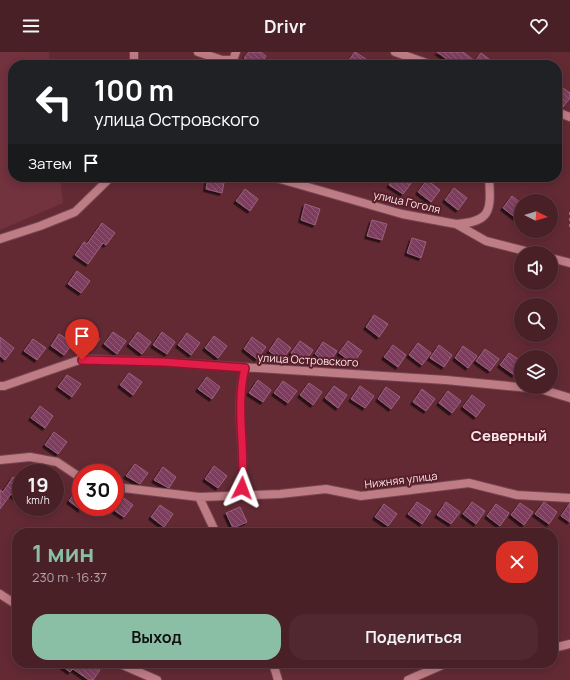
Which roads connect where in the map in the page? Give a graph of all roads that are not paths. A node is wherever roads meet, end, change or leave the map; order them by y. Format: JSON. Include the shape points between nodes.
{"nodes":[{"id":1,"x":198,"y":52,"type":"edge"},
{"id":2,"x":395,"y":52,"type":"edge"},
{"id":3,"x":235,"y":59,"type":"edge"},
{"id":4,"x":418,"y":60,"type":"edge"},
{"id":5,"x":106,"y":182,"type":"edge"},
{"id":6,"x":290,"y":182,"type":"edge"},
{"id":7,"x":490,"y":182,"type":"edge"},
{"id":8,"x":456,"y":224,"type":"junction"},
{"id":9,"x":0,"y":239,"type":"edge"},
{"id":10,"x":514,"y":248,"type":"edge"},
{"id":11,"x":558,"y":260,"type":"edge"},
{"id":12,"x":570,"y":263,"type":"edge"},
{"id":13,"x":245,"y":368,"type":"junction"},
{"id":14,"x":0,"y":386,"type":"edge"},
{"id":15,"x":570,"y":398,"type":"edge"},
{"id":16,"x":0,"y":460,"type":"edge"},
{"id":17,"x":72,"y":472,"type":"edge"},
{"id":18,"x":124,"y":488,"type":"edge"},
{"id":19,"x":233,"y":496,"type":"junction"},
{"id":20,"x":199,"y":497,"type":"junction"},
{"id":21,"x":570,"y":498,"type":"edge"},
{"id":22,"x":214,"y":528,"type":"edge"},
{"id":23,"x":0,"y":594,"type":"edge"},
{"id":24,"x":12,"y":602,"type":"edge"},
{"id":25,"x":570,"y":644,"type":"edge"},
{"id":26,"x":558,"y":647,"type":"edge"},
{"id":27,"x":129,"y":668,"type":"edge"},
{"id":28,"x":274,"y":668,"type":"edge"},
{"id":29,"x":436,"y":668,"type":"edge"},
{"id":30,"x":157,"y":680,"type":"edge"},
{"id":31,"x":278,"y":680,"type":"edge"},
{"id":32,"x":408,"y":680,"type":"edge"}],
"edges":[{"from":1,"to":3,"type":"street","via":[[222,60]]},
{"from":2,"to":4,"type":"street"},
{"from":5,"to":9,"type":"street","via":[[75,212]]},
{"from":6,"to":8,"type":"street","name":"улица Гоголя","via":[[402,214]]},
{"from":7,"to":8,"type":"street","via":[[488,209],[483,219],[474,223]]},
{"from":8,"to":10,"type":"street","name":"улица Гоголя","via":[[486,241]]},
{"from":11,"to":12,"type":"street"},
{"from":13,"to":14,"type":"street","name":"улица Островского","via":[[82,360]]},
{"from":13,"to":15,"type":"street","name":"улица Островского","via":[[454,381],[540,389]]},
{"from":13,"to":19,"type":"street","via":[[242,377],[241,418],[244,471],[242,488]]},
{"from":16,"to":17,"type":"street","via":[[30,457],[57,462]]},
{"from":18,"to":20,"type":"street","name":"Нижняя улица"},
{"from":19,"to":20,"type":"street","name":"Нижняя улица"},
{"from":19,"to":21,"type":"street","name":"Нижняя улица","via":[[326,489],[361,496],[469,484],[517,496]]},
{"from":20,"to":22,"type":"street"},
{"from":23,"to":24,"type":"street"},
{"from":25,"to":26,"type":"street"},
{"from":27,"to":30,"type":"street"},
{"from":28,"to":31,"type":"street"},
{"from":29,"to":32,"type":"street"}]}
